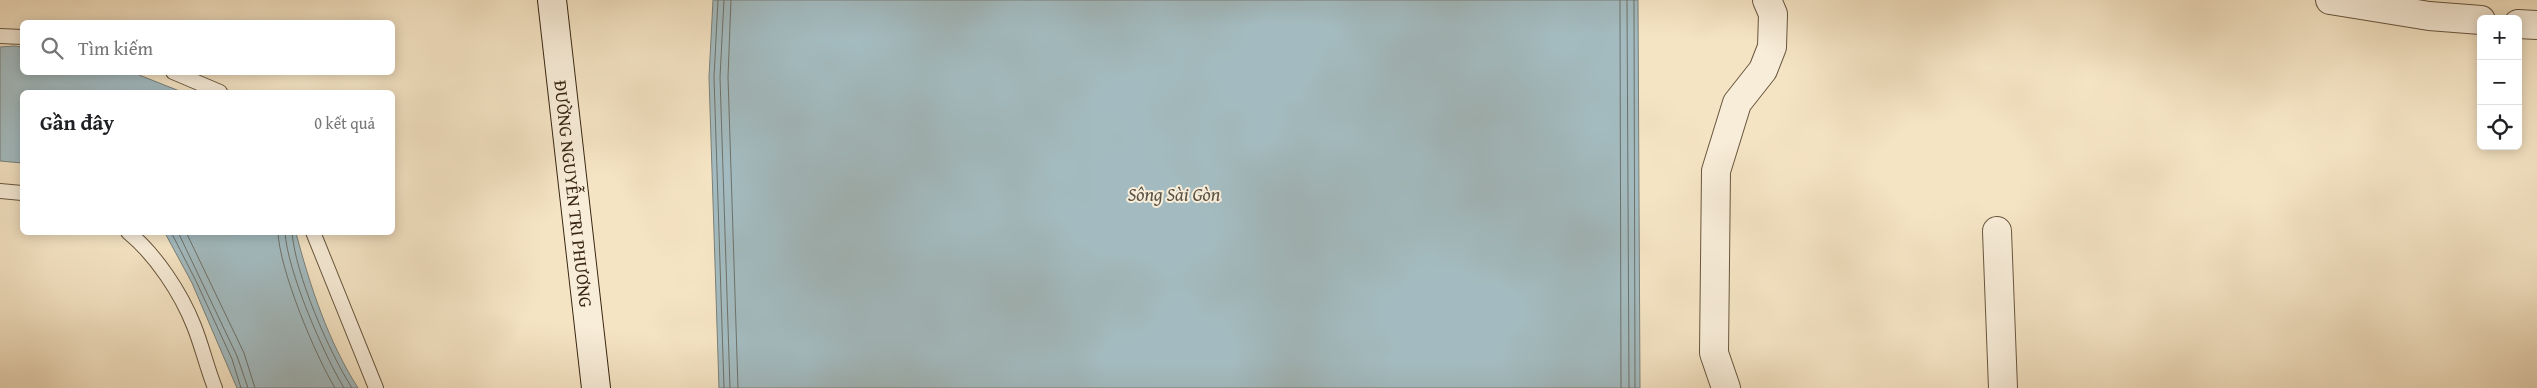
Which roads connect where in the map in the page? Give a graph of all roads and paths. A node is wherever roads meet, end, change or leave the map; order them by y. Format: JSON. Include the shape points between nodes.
{"nodes":[{"id":1,"x":552,"y":0,"type":"edge"},
{"id":2,"x":1767,"y":0,"type":"edge"},
{"id":3,"x":2330,"y":0,"type":"edge"},
{"id":4,"x":2477,"y":20,"type":"edge"},
{"id":5,"x":2522,"y":24,"type":"edge"},
{"id":6,"x":2537,"y":25,"type":"edge"},
{"id":7,"x":0,"y":36,"type":"edge"},
{"id":8,"x":20,"y":37,"type":"edge"},
{"id":9,"x":180,"y":75,"type":"edge"},
{"id":10,"x":215,"y":90,"type":"edge"},
{"id":11,"x":0,"y":191,"type":"edge"},
{"id":12,"x":20,"y":193,"type":"edge"},
{"id":13,"x":1997,"y":230,"type":"dead end"},
{"id":14,"x":132,"y":235,"type":"edge"},
{"id":15,"x":314,"y":235,"type":"edge"},
{"id":16,"x":215,"y":388,"type":"edge"},
{"id":17,"x":376,"y":388,"type":"edge"},
{"id":18,"x":596,"y":388,"type":"edge"},
{"id":19,"x":1726,"y":388,"type":"edge"},
{"id":20,"x":2003,"y":388,"type":"edge"}],
"edges":[{"from":1,"to":18,"type":"street","name":"ĐƯỜNG NGUYỄN TRI PHƯƠNG"},
{"from":2,"to":19,"type":"street","via":[[1773,14],[1772,47],[1763,70],[1738,103],[1716,171],[1714,353]]},
{"from":3,"to":4,"type":"street","via":[[2429,16]]},
{"from":5,"to":6,"type":"street"},
{"from":7,"to":8,"type":"lane"},
{"from":9,"to":10,"type":"lane"},
{"from":11,"to":12,"type":"lane"},
{"from":13,"to":20,"type":"street"},
{"from":14,"to":16,"type":"lane","via":[[142,244],[173,287],[194,325]]},
{"from":15,"to":17,"type":"lane"}]}
